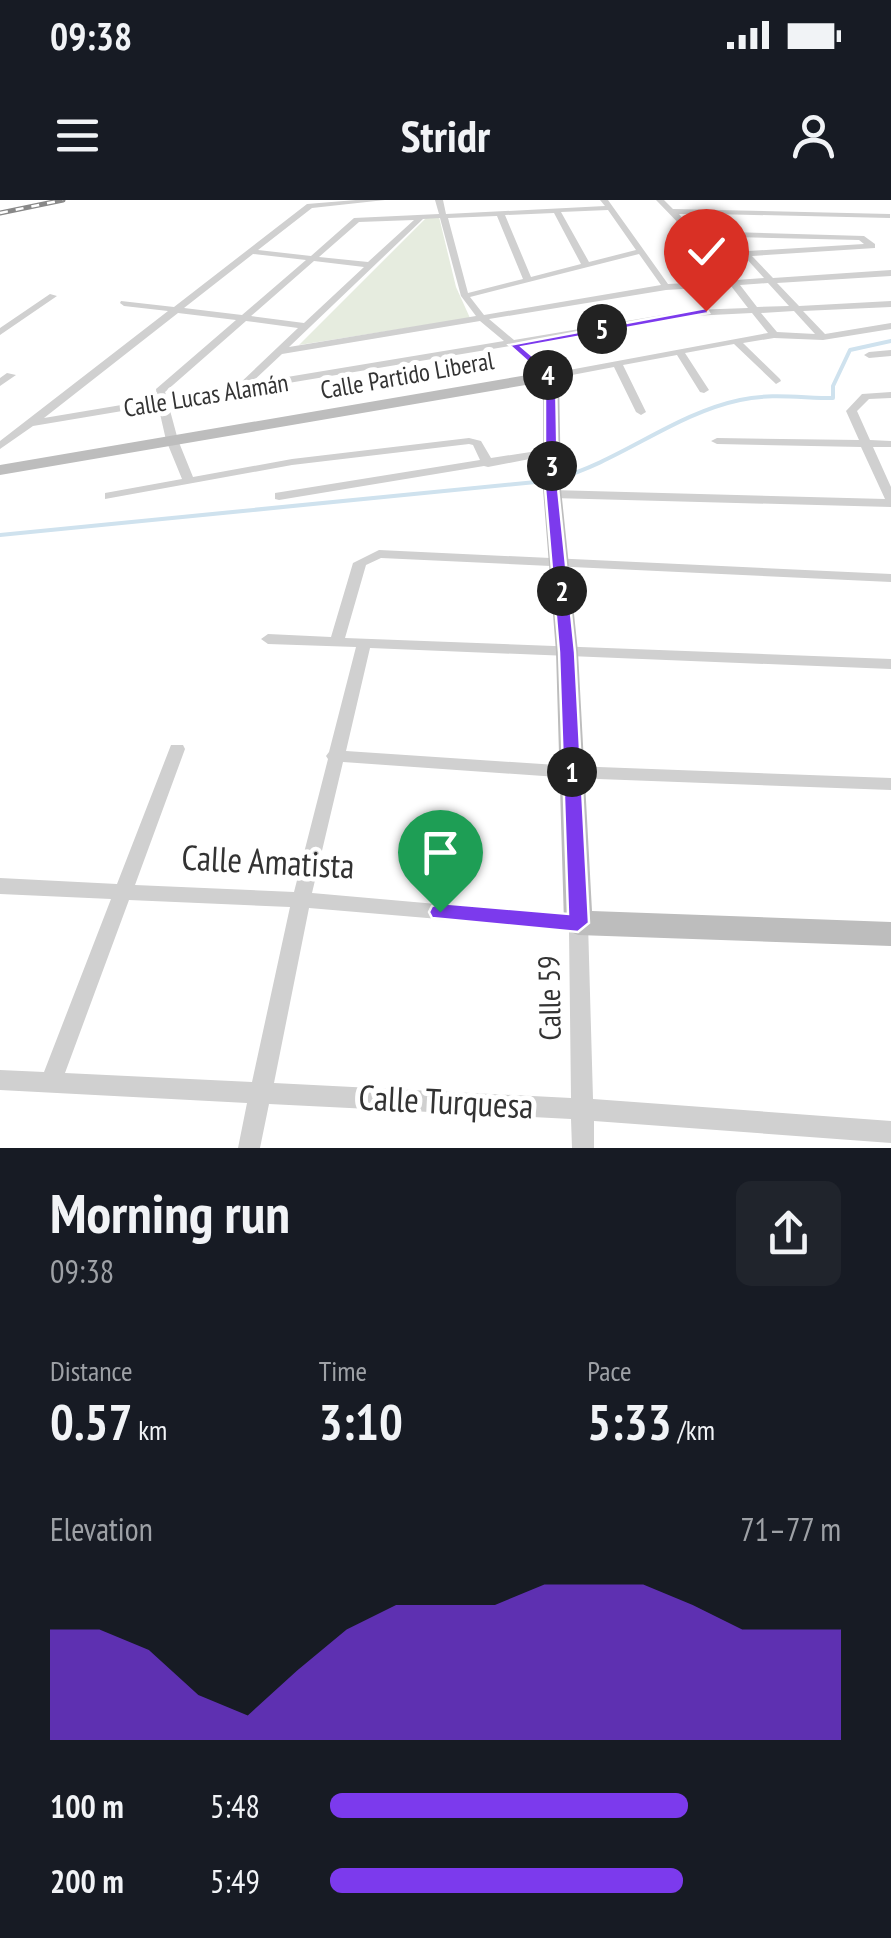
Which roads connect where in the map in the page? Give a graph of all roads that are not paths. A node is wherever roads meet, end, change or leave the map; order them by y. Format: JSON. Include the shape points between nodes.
{"nodes":[{"id":1,"x":382,"y":200,"type":"edge"},
{"id":2,"x":439,"y":200,"type":"edge"},
{"id":3,"x":660,"y":200,"type":"edge"},
{"id":4,"x":878,"y":200,"type":"edge"},
{"id":5,"x":606,"y":204,"type":"edge"},
{"id":6,"x":556,"y":210,"type":"junction"},
{"id":7,"x":672,"y":211,"type":"junction"},
{"id":8,"x":706,"y":211,"type":"junction"},
{"id":9,"x":500,"y":213,"type":"junction"},
{"id":10,"x":444,"y":215,"type":"junction"},
{"id":11,"x":422,"y":216,"type":"junction"},
{"id":12,"x":891,"y":216,"type":"edge"},
{"id":13,"x":724,"y":234,"type":"junction"},
{"id":14,"x":253,"y":252,"type":"junction"},
{"id":15,"x":639,"y":252,"type":"junction"},
{"id":16,"x":742,"y":254,"type":"junction"},
{"id":17,"x":311,"y":258,"type":"junction"},
{"id":18,"x":370,"y":265,"type":"junction"},
{"id":19,"x":586,"y":265,"type":"junction"},
{"id":20,"x":891,"y":273,"type":"edge"},
{"id":21,"x":767,"y":279,"type":"junction"},
{"id":22,"x":728,"y":281,"type":"junction"},
{"id":23,"x":528,"y":282,"type":"junction"},
{"id":24,"x":666,"y":287,"type":"junction"},
{"id":25,"x":53,"y":296,"type":"dead end"},
{"id":26,"x":464,"y":296,"type":"junction"},
{"id":27,"x":124,"y":303,"type":"dead end"},
{"id":28,"x":891,"y":304,"type":"edge"},
{"id":29,"x":753,"y":309,"type":"junction"},
{"id":30,"x":797,"y":309,"type":"junction"},
{"id":31,"x":178,"y":310,"type":"junction"},
{"id":32,"x":241,"y":318,"type":"junction"},
{"id":33,"x":482,"y":318,"type":"junction"},
{"id":34,"x":306,"y":326,"type":"junction"},
{"id":35,"x":891,"y":326,"type":"edge"},
{"id":36,"x":0,"y":332,"type":"edge"},
{"id":37,"x":774,"y":335,"type":"junction"},
{"id":38,"x":823,"y":337,"type":"junction"},
{"id":39,"x":736,"y":340,"type":"junction"},
{"id":40,"x":514,"y":345,"type":"junction"},
{"id":41,"x":282,"y":351,"type":"junction"},
{"id":42,"x":679,"y":351,"type":"junction"},
{"id":43,"x":891,"y":353,"type":"edge"},
{"id":44,"x":869,"y":355,"type":"dead end"},
{"id":45,"x":617,"y":363,"type":"junction"},
{"id":46,"x":11,"y":375,"type":"dead end"},
{"id":47,"x":551,"y":376,"type":"junction"},
{"id":48,"x":776,"y":381,"type":"dead end"},
{"id":49,"x":0,"y":383,"type":"edge"},
{"id":50,"x":238,"y":390,"type":"junction"},
{"id":51,"x":704,"y":390,"type":"dead end"},
{"id":52,"x":891,"y":395,"type":"edge"},
{"id":53,"x":160,"y":403,"type":"junction"},
{"id":54,"x":641,"y":412,"type":"dead end"},
{"id":55,"x":30,"y":423,"type":"junction"},
{"id":56,"x":172,"y":440,"type":"junction"},
{"id":57,"x":717,"y":441,"type":"dead end"},
{"id":58,"x":865,"y":443,"type":"junction"},
{"id":59,"x":891,"y":444,"type":"edge"},
{"id":60,"x":0,"y":446,"type":"edge"},
{"id":61,"x":488,"y":464,"type":"junction"},
{"id":62,"x":0,"y":470,"type":"edge"},
{"id":63,"x":552,"y":476,"type":"junction"},
{"id":64,"x":189,"y":481,"type":"junction"},
{"id":65,"x":109,"y":496,"type":"dead end"},
{"id":66,"x":279,"y":496,"type":"dead end"},
{"id":67,"x":891,"y":501,"type":"edge"},
{"id":68,"x":559,"y":562,"type":"junction"},
{"id":69,"x":891,"y":578,"type":"edge"},
{"id":70,"x":268,"y":639,"type":"dead end"},
{"id":71,"x":337,"y":642,"type":"junction"},
{"id":72,"x":364,"y":644,"type":"junction"},
{"id":73,"x":567,"y":652,"type":"junction"},
{"id":74,"x":891,"y":664,"type":"edge"},
{"id":75,"x":177,"y":749,"type":"dead end"},
{"id":76,"x":334,"y":756,"type":"junction"},
{"id":77,"x":572,"y":772,"type":"junction"},
{"id":78,"x":891,"y":784,"type":"edge"},
{"id":79,"x":0,"y":886,"type":"edge"},
{"id":80,"x":123,"y":892,"type":"junction"},
{"id":81,"x":300,"y":900,"type":"junction"},
{"id":82,"x":578,"y":923,"type":"junction"},
{"id":83,"x":891,"y":934,"type":"edge"},
{"id":84,"x":0,"y":1080,"type":"edge"},
{"id":85,"x":51,"y":1082,"type":"junction"},
{"id":86,"x":261,"y":1093,"type":"junction"},
{"id":87,"x":581,"y":1108,"type":"junction"},
{"id":88,"x":891,"y":1132,"type":"edge"},
{"id":89,"x":249,"y":1148,"type":"edge"},
{"id":90,"x":583,"y":1148,"type":"edge"}],
"edges":[{"from":1,"to":14,"type":"street","via":[[310,206]]},
{"from":2,"to":10,"type":"street"},
{"from":3,"to":7,"type":"street"},
{"from":4,"to":12,"type":"street"},
{"from":5,"to":6,"type":"street"},
{"from":5,"to":15,"type":"street"},
{"from":6,"to":9,"type":"street"},
{"from":6,"to":19,"type":"street"},
{"from":7,"to":8,"type":"street"},
{"from":7,"to":22,"type":"street"},
{"from":8,"to":12,"type":"street"},
{"from":8,"to":13,"type":"street"},
{"from":9,"to":10,"type":"street"},
{"from":9,"to":23,"type":"street"},
{"from":10,"to":11,"type":"street"},
{"from":10,"to":26,"type":"street"},
{"from":11,"to":17,"type":"street","via":[[354,222]]},
{"from":11,"to":18,"type":"street"},
{"from":13,"to":16,"type":"street"},
{"from":13,"to":16,"type":"street","via":[[862,238],[872,246]]},
{"from":14,"to":17,"type":"street"},
{"from":14,"to":31,"type":"street"},
{"from":15,"to":19,"type":"street"},
{"from":15,"to":24,"type":"street"},
{"from":16,"to":21,"type":"street"},
{"from":17,"to":18,"type":"street"},
{"from":17,"to":32,"type":"street"},
{"from":18,"to":34,"type":"street"},
{"from":19,"to":23,"type":"street"},
{"from":20,"to":21,"type":"street"},
{"from":21,"to":22,"type":"street"},
{"from":21,"to":30,"type":"street"},
{"from":22,"to":24,"type":"street"},
{"from":22,"to":29,"type":"street"},
{"from":23,"to":26,"type":"street"},
{"from":24,"to":33,"type":"street"},
{"from":25,"to":36,"type":"street"},
{"from":26,"to":33,"type":"street"},
{"from":27,"to":31,"type":"street"},
{"from":28,"to":30,"type":"street","name":"Calle Lucas Alamán"},
{"from":29,"to":30,"type":"street","name":"Calle Lucas Alamán"},
{"from":29,"to":37,"type":"street"},
{"from":29,"to":40,"type":"street","name":"Calle Lucas Alamán","via":[[692,312]]},
{"from":30,"to":38,"type":"street"},
{"from":31,"to":32,"type":"street"},
{"from":31,"to":55,"type":"street"},
{"from":32,"to":34,"type":"street"},
{"from":32,"to":53,"type":"street","via":[[168,382]]},
{"from":33,"to":40,"type":"street"},
{"from":33,"to":41,"type":"street"},
{"from":34,"to":41,"type":"street"},
{"from":35,"to":38,"type":"street","name":"Calle Partido Liberal"},
{"from":37,"to":38,"type":"street","name":"Calle Partido Liberal"},
{"from":37,"to":39,"type":"street","name":"Calle Partido Liberal"},
{"from":39,"to":42,"type":"street","name":"Calle Partido Liberal"},
{"from":39,"to":48,"type":"street"},
{"from":40,"to":47,"type":"street"},
{"from":40,"to":50,"type":"street","name":"Calle Lucas Alamán"},
{"from":41,"to":50,"type":"street"},
{"from":42,"to":45,"type":"street","name":"Calle Partido Liberal"},
{"from":42,"to":51,"type":"street"},
{"from":43,"to":44,"type":"street"},
{"from":45,"to":47,"type":"street","name":"Calle Partido Liberal"},
{"from":45,"to":54,"type":"street"},
{"from":46,"to":49,"type":"street"},
{"from":47,"to":56,"type":"street","name":"Calle Partido Liberal"},
{"from":47,"to":63,"type":"street","name":"Calle 59"},
{"from":50,"to":53,"type":"street","name":"Calle Lucas Alamán"},
{"from":52,"to":58,"type":"street","via":[[861,399],[851,412]]},
{"from":53,"to":55,"type":"street","name":"Calle Lucas Alamán"},
{"from":53,"to":56,"type":"street"},
{"from":55,"to":60,"type":"street"},
{"from":56,"to":62,"type":"street","name":"Calle Partido Liberal"},
{"from":56,"to":64,"type":"street"},
{"from":57,"to":58,"type":"street"},
{"from":58,"to":59,"type":"street"},
{"from":58,"to":67,"type":"street"},
{"from":61,"to":63,"type":"street"},
{"from":61,"to":64,"type":"street","via":[[472,441]]},
{"from":61,"to":66,"type":"street"},
{"from":63,"to":67,"type":"street"},
{"from":63,"to":68,"type":"street","name":"Calle 59"},
{"from":64,"to":65,"type":"street"},
{"from":68,"to":69,"type":"street"},
{"from":68,"to":71,"type":"street","via":[[365,558]]},
{"from":68,"to":73,"type":"street","name":"Calle 59"},
{"from":70,"to":71,"type":"street"},
{"from":71,"to":72,"type":"street"},
{"from":72,"to":73,"type":"street"},
{"from":72,"to":76,"type":"street"},
{"from":73,"to":74,"type":"street"},
{"from":73,"to":77,"type":"street","name":"Calle 59"},
{"from":75,"to":80,"type":"street"},
{"from":76,"to":77,"type":"street"},
{"from":76,"to":81,"type":"street"},
{"from":77,"to":78,"type":"street"},
{"from":77,"to":82,"type":"street","name":"Calle 59"},
{"from":79,"to":80,"type":"street","name":"Calle Amatista"},
{"from":80,"to":81,"type":"street","name":"Calle Amatista"},
{"from":80,"to":85,"type":"street"},
{"from":81,"to":82,"type":"street","name":"Calle Amatista"},
{"from":81,"to":86,"type":"street"},
{"from":82,"to":83,"type":"street","name":"Calle Amatista"},
{"from":82,"to":87,"type":"street","name":"Calle 59"},
{"from":84,"to":85,"type":"street","name":"Calle Turquesa"},
{"from":85,"to":86,"type":"street","name":"Calle Turquesa"},
{"from":86,"to":87,"type":"street","name":"Calle Turquesa"},
{"from":86,"to":89,"type":"street"},
{"from":87,"to":88,"type":"street","name":"Calle Turquesa"},
{"from":87,"to":90,"type":"street","name":"Calle 59"}]}
